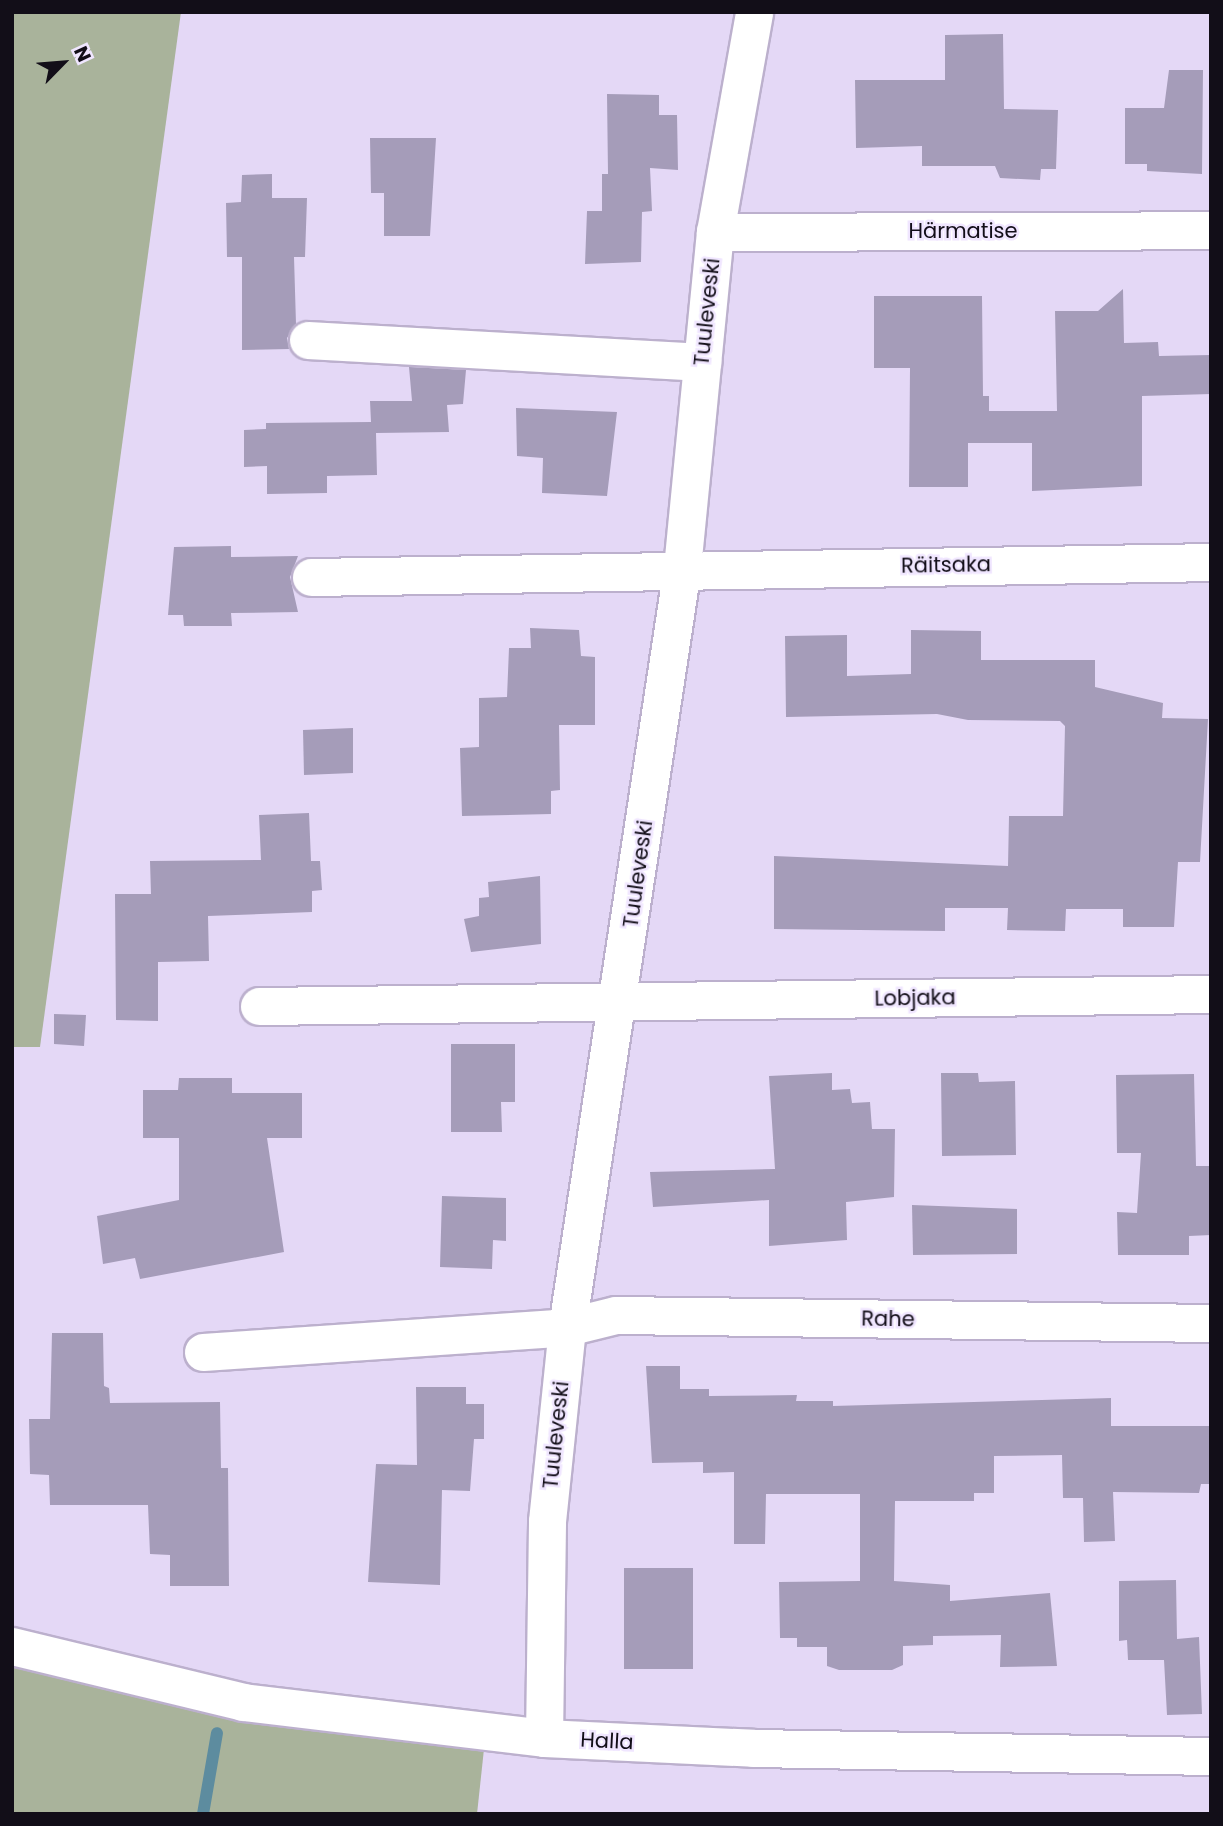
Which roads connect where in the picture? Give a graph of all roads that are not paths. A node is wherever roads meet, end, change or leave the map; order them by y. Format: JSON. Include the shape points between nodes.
{"nodes":[{"id":1,"x":754,"y":12,"type":"edge"},
{"id":2,"x":1211,"y":230,"type":"edge"},
{"id":3,"x":715,"y":232,"type":"junction"},
{"id":4,"x":308,"y":340,"type":"dead end"},
{"id":5,"x":702,"y":362,"type":"junction"},
{"id":6,"x":1211,"y":562,"type":"edge"},
{"id":7,"x":682,"y":568,"type":"junction"},
{"id":8,"x":311,"y":577,"type":"dead end"},
{"id":9,"x":1211,"y":994,"type":"edge"},
{"id":10,"x":620,"y":1002,"type":"junction"},
{"id":11,"x":259,"y":1006,"type":"dead end"},
{"id":12,"x":1211,"y":1323,"type":"edge"},
{"id":13,"x":567,"y":1327,"type":"junction"},
{"id":14,"x":203,"y":1352,"type":"dead end"},
{"id":15,"x":12,"y":1646,"type":"edge"},
{"id":16,"x":544,"y":1738,"type":"junction"},
{"id":17,"x":1211,"y":1756,"type":"edge"}],
"edges":[{"from":1,"to":3,"type":"street","name":"Tuuleveski"},
{"from":2,"to":3,"type":"street","name":"Härmatise"},
{"from":3,"to":5,"type":"street","name":"Tuuleveski"},
{"from":4,"to":5,"type":"street"},
{"from":5,"to":7,"type":"street","name":"Tuuleveski"},
{"from":6,"to":7,"type":"street","name":"Räitsaka"},
{"from":7,"to":8,"type":"street","name":"Räitsaka"},
{"from":7,"to":10,"type":"street","name":"Tuuleveski"},
{"from":9,"to":10,"type":"street","name":"Lobjaka"},
{"from":10,"to":11,"type":"street","name":"Lobjaka"},
{"from":10,"to":13,"type":"street","name":"Tuuleveski"},
{"from":12,"to":13,"type":"street","name":"Rahe","via":[[616,1315]]},
{"from":13,"to":14,"type":"street","name":"Rahe"},
{"from":13,"to":16,"type":"street","name":"Tuuleveski","via":[[547,1521]]},
{"from":15,"to":16,"type":"street","name":"Halla","via":[[243,1702]]},
{"from":16,"to":17,"type":"street","name":"Halla","via":[[753,1748]]}]}
